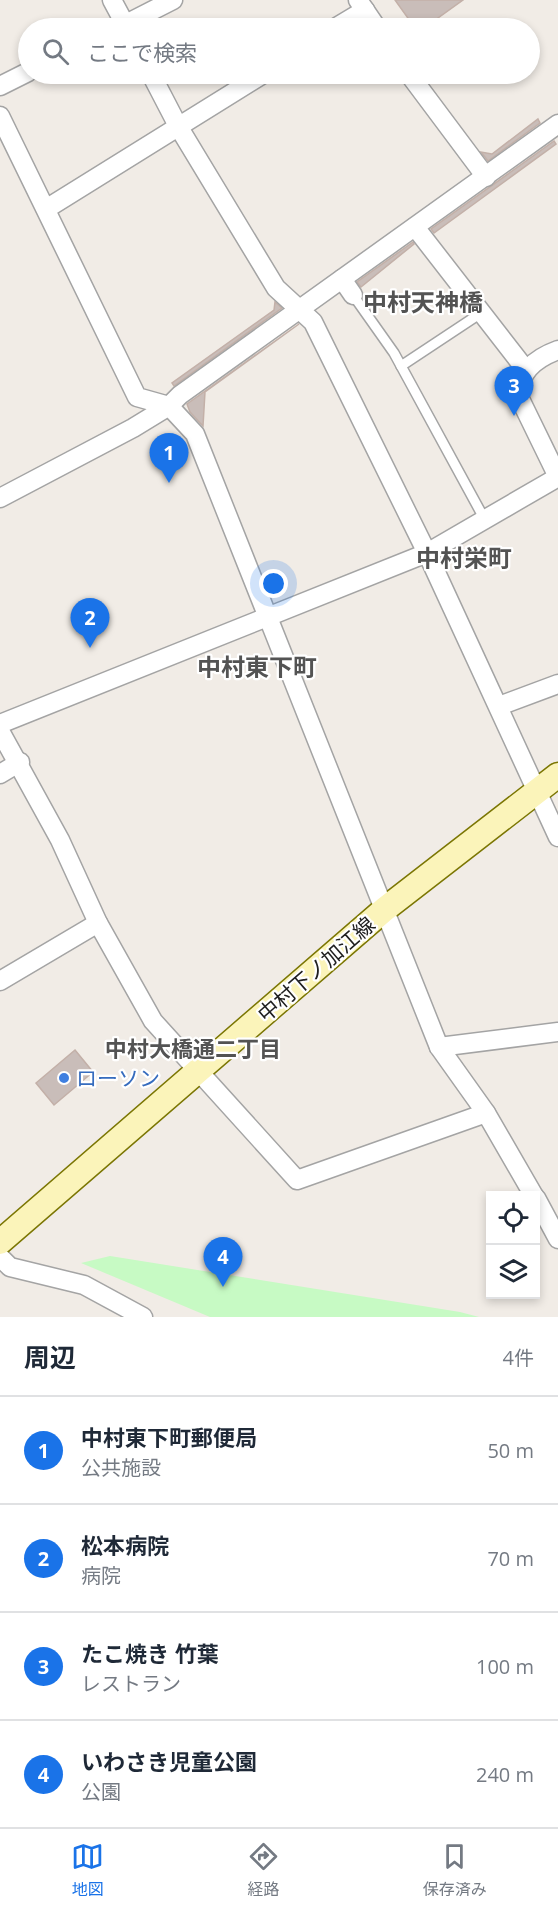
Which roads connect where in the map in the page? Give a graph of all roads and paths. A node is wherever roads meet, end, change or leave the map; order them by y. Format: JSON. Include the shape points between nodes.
{"nodes":[{"id":1,"x":112,"y":0,"type":"edge"},
{"id":2,"x":173,"y":0,"type":"edge"},
{"id":3,"x":361,"y":5,"type":"edge"},
{"id":4,"x":120,"y":18,"type":"edge"},
{"id":5,"x":140,"y":18,"type":"edge"},
{"id":6,"x":346,"y":18,"type":"edge"},
{"id":7,"x":370,"y":18,"type":"edge"},
{"id":8,"x":18,"y":77,"type":"edge"},
{"id":9,"x":156,"y":84,"type":"edge"},
{"id":10,"x":247,"y":84,"type":"edge"},
{"id":11,"x":417,"y":84,"type":"edge"},
{"id":12,"x":0,"y":86,"type":"edge"},
{"id":13,"x":0,"y":116,"type":"edge"},
{"id":14,"x":558,"y":124,"type":"edge"},
{"id":15,"x":178,"y":126,"type":"junction"},
{"id":16,"x":486,"y":177,"type":"junction"},
{"id":17,"x":45,"y":209,"type":"junction"},
{"id":18,"x":415,"y":227,"type":"junction"},
{"id":19,"x":342,"y":279,"type":"junction"},
{"id":20,"x":353,"y":295,"type":"joint"},
{"id":21,"x":300,"y":309,"type":"junction"},
{"id":22,"x":482,"y":313,"type":"junction"},
{"id":23,"x":558,"y":350,"type":"edge"},
{"id":24,"x":401,"y":366,"type":"junction"},
{"id":25,"x":526,"y":370,"type":"junction"},
{"id":26,"x":169,"y":406,"type":"junction"},
{"id":27,"x":558,"y":477,"type":"edge"},
{"id":28,"x":0,"y":498,"type":"edge"},
{"id":29,"x":484,"y":520,"type":"junction"},
{"id":30,"x":427,"y":553,"type":"junction"},
{"id":31,"x":268,"y":617,"type":"junction"},
{"id":32,"x":558,"y":684,"type":"edge"},
{"id":33,"x":499,"y":706,"type":"junction"},
{"id":34,"x":0,"y":724,"type":"edge"},
{"id":35,"x":0,"y":730,"type":"edge"},
{"id":36,"x":20,"y":762,"type":"junction"},
{"id":37,"x":0,"y":774,"type":"edge"},
{"id":38,"x":558,"y":775,"type":"edge"},
{"id":39,"x":536,"y":792,"type":"junction"},
{"id":40,"x":558,"y":837,"type":"edge"},
{"id":41,"x":385,"y":909,"type":"junction"},
{"id":42,"x":98,"y":923,"type":"junction"},
{"id":43,"x":0,"y":981,"type":"edge"},
{"id":44,"x":558,"y":1032,"type":"edge"},
{"id":45,"x":439,"y":1047,"type":"junction"},
{"id":46,"x":198,"y":1072,"type":"junction"},
{"id":47,"x":486,"y":1113,"type":"junction"},
{"id":48,"x":532,"y":1191,"type":"edge"},
{"id":49,"x":540,"y":1206,"type":"edge"},
{"id":50,"x":558,"y":1239,"type":"edge"},
{"id":51,"x":0,"y":1242,"type":"edge"},
{"id":52,"x":0,"y":1257,"type":"edge"},
{"id":53,"x":143,"y":1317,"type":"edge"}],
"edges":[{"from":1,"to":4,"type":"street"},
{"from":2,"to":5,"type":"street"},
{"from":3,"to":6,"type":"street"},
{"from":3,"to":7,"type":"street"},
{"from":8,"to":12,"type":"street"},
{"from":9,"to":15,"type":"street"},
{"from":10,"to":15,"type":"street"},
{"from":11,"to":16,"type":"street"},
{"from":13,"to":17,"type":"street"},
{"from":14,"to":16,"type":"street"},
{"from":15,"to":17,"type":"street"},
{"from":15,"to":21,"type":"street","via":[[276,288]]},
{"from":16,"to":18,"type":"street"},
{"from":17,"to":26,"type":"street","via":[[137,397]]},
{"from":18,"to":19,"type":"street"},
{"from":18,"to":22,"type":"street"},
{"from":19,"to":20,"type":"street"},
{"from":19,"to":21,"type":"street"},
{"from":20,"to":24,"type":"lane"},
{"from":21,"to":26,"type":"street"},
{"from":21,"to":30,"type":"street","via":[[314,322]]},
{"from":22,"to":24,"type":"lane"},
{"from":22,"to":25,"type":"street"},
{"from":23,"to":25,"type":"street","via":[[538,357]]},
{"from":24,"to":29,"type":"lane"},
{"from":25,"to":27,"type":"street","via":[[520,399]]},
{"from":26,"to":28,"type":"street"},
{"from":26,"to":31,"type":"street","via":[[195,434]]},
{"from":27,"to":29,"type":"street"},
{"from":29,"to":30,"type":"street"},
{"from":30,"to":31,"type":"street"},
{"from":30,"to":33,"type":"street"},
{"from":31,"to":34,"type":"street"},
{"from":31,"to":41,"type":"street"},
{"from":32,"to":33,"type":"street"},
{"from":33,"to":39,"type":"street"},
{"from":35,"to":36,"type":"street"},
{"from":36,"to":37,"type":"street"},
{"from":36,"to":42,"type":"street"},
{"from":38,"to":39,"type":"main road","name":"中村下ノ加江線"},
{"from":39,"to":40,"type":"street"},
{"from":39,"to":41,"type":"main road","name":"中村下ノ加江線"},
{"from":41,"to":45,"type":"street"},
{"from":41,"to":46,"type":"main road","name":"中村下ノ加江線"},
{"from":42,"to":43,"type":"street"},
{"from":42,"to":46,"type":"street","via":[[153,1021]]},
{"from":44,"to":45,"type":"street"},
{"from":45,"to":47,"type":"street"},
{"from":46,"to":47,"type":"street","via":[[297,1180]]},
{"from":46,"to":51,"type":"main road","name":"中村下ノ加江線"},
{"from":47,"to":48,"type":"street"},
{"from":49,"to":50,"type":"street"},
{"from":52,"to":53,"type":"street","via":[[10,1267],[84,1285]]}]}
